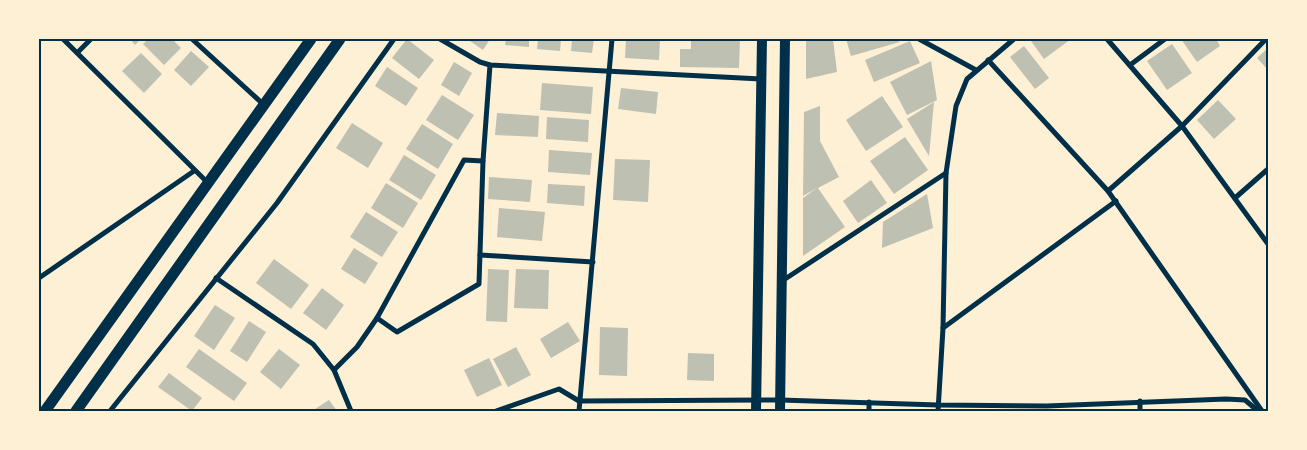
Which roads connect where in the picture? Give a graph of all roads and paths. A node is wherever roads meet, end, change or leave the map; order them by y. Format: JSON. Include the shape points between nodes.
{"nodes":[{"id":1,"x":63,"y":39,"type":"edge"},
{"id":2,"x":91,"y":39,"type":"edge"},
{"id":3,"x":192,"y":39,"type":"edge"},
{"id":4,"x":311,"y":39,"type":"edge"},
{"id":5,"x":340,"y":39,"type":"edge"},
{"id":6,"x":394,"y":39,"type":"edge"},
{"id":7,"x":440,"y":39,"type":"edge"},
{"id":8,"x":612,"y":39,"type":"edge"},
{"id":9,"x":762,"y":39,"type":"edge"},
{"id":10,"x":785,"y":39,"type":"edge"},
{"id":11,"x":919,"y":39,"type":"edge"},
{"id":12,"x":1014,"y":39,"type":"edge"},
{"id":13,"x":1107,"y":39,"type":"edge"},
{"id":14,"x":1165,"y":39,"type":"edge"},
{"id":15,"x":1266,"y":39,"type":"edge"},
{"id":16,"x":78,"y":52,"type":"junction"},
{"id":17,"x":988,"y":60,"type":"junction"},
{"id":18,"x":490,"y":65,"type":"junction"},
{"id":19,"x":1130,"y":66,"type":"junction"},
{"id":20,"x":976,"y":70,"type":"junction"},
{"id":21,"x":610,"y":72,"type":"junction"},
{"id":22,"x":761,"y":79,"type":"junction"},
{"id":23,"x":264,"y":104,"type":"junction"},
{"id":24,"x":1182,"y":126,"type":"junction"},
{"id":25,"x":483,"y":161,"type":"junction"},
{"id":26,"x":1268,"y":169,"type":"edge"},
{"id":27,"x":194,"y":170,"type":"junction"},
{"id":28,"x":946,"y":173,"type":"junction"},
{"id":29,"x":208,"y":184,"type":"junction"},
{"id":30,"x":1108,"y":191,"type":"junction"},
{"id":31,"x":1235,"y":198,"type":"junction"},
{"id":32,"x":1116,"y":201,"type":"junction"},
{"id":33,"x":1268,"y":244,"type":"edge"},
{"id":34,"x":480,"y":255,"type":"junction"},
{"id":35,"x":593,"y":262,"type":"junction"},
{"id":36,"x":39,"y":278,"type":"edge"},
{"id":37,"x":216,"y":278,"type":"junction"},
{"id":38,"x":781,"y":282,"type":"junction"},
{"id":39,"x":377,"y":318,"type":"junction"},
{"id":40,"x":943,"y":328,"type":"junction"},
{"id":41,"x":334,"y":370,"type":"junction"},
{"id":42,"x":780,"y":400,"type":"junction"},
{"id":43,"x":1140,"y":400,"type":"junction"},
{"id":44,"x":579,"y":401,"type":"junction"},
{"id":45,"x":869,"y":402,"type":"junction"},
{"id":46,"x":756,"y":406,"type":"edge"},
{"id":47,"x":938,"y":408,"type":"edge"},
{"id":48,"x":1047,"y":408,"type":"edge"},
{"id":49,"x":45,"y":411,"type":"edge"},
{"id":50,"x":76,"y":411,"type":"edge"},
{"id":51,"x":110,"y":411,"type":"edge"},
{"id":52,"x":351,"y":411,"type":"edge"},
{"id":53,"x":496,"y":411,"type":"edge"},
{"id":54,"x":579,"y":411,"type":"edge"},
{"id":55,"x":780,"y":411,"type":"edge"},
{"id":56,"x":869,"y":411,"type":"edge"},
{"id":57,"x":1140,"y":411,"type":"edge"},
{"id":58,"x":1260,"y":411,"type":"edge"}],
"edges":[{"from":1,"to":16,"type":"street"},
{"from":2,"to":16,"type":"street"},
{"from":3,"to":23,"type":"street"},
{"from":4,"to":23,"type":"highway"},
{"from":5,"to":50,"type":"highway"},
{"from":6,"to":37,"type":"street","via":[[277,203]]},
{"from":7,"to":18,"type":"street"},
{"from":8,"to":21,"type":"street"},
{"from":9,"to":22,"type":"main road"},
{"from":10,"to":38,"type":"main road"},
{"from":11,"to":20,"type":"street"},
{"from":12,"to":17,"type":"street"},
{"from":13,"to":19,"type":"street"},
{"from":14,"to":19,"type":"street"},
{"from":15,"to":24,"type":"street"},
{"from":16,"to":27,"type":"street"},
{"from":17,"to":20,"type":"street"},
{"from":17,"to":30,"type":"street"},
{"from":18,"to":21,"type":"street"},
{"from":18,"to":25,"type":"street"},
{"from":19,"to":24,"type":"street"},
{"from":20,"to":28,"type":"street","via":[[967,79],[956,106]]},
{"from":21,"to":22,"type":"street"},
{"from":21,"to":35,"type":"street"},
{"from":22,"to":46,"type":"main road"},
{"from":23,"to":29,"type":"highway"},
{"from":24,"to":30,"type":"street"},
{"from":24,"to":31,"type":"street"},
{"from":25,"to":34,"type":"street"},
{"from":25,"to":39,"type":"street","via":[[464,160]]},
{"from":26,"to":31,"type":"street"},
{"from":27,"to":29,"type":"street"},
{"from":27,"to":36,"type":"street"},
{"from":28,"to":38,"type":"street"},
{"from":28,"to":40,"type":"street"},
{"from":29,"to":49,"type":"highway"},
{"from":30,"to":32,"type":"street"},
{"from":31,"to":33,"type":"street"},
{"from":32,"to":40,"type":"street"},
{"from":32,"to":58,"type":"street"},
{"from":34,"to":35,"type":"street"},
{"from":34,"to":39,"type":"street","via":[[480,284],[397,332]]},
{"from":35,"to":44,"type":"street"},
{"from":37,"to":41,"type":"street","via":[[313,344]]},
{"from":37,"to":51,"type":"street"},
{"from":38,"to":42,"type":"main road"},
{"from":39,"to":41,"type":"street","via":[[358,347]]},
{"from":40,"to":47,"type":"street"},
{"from":41,"to":52,"type":"street"},
{"from":42,"to":45,"type":"street"},
{"from":42,"to":46,"type":"street"},
{"from":42,"to":55,"type":"main road"},
{"from":43,"to":48,"type":"street"},
{"from":43,"to":57,"type":"street"},
{"from":43,"to":58,"type":"street","via":[[1245,400]]},
{"from":44,"to":46,"type":"street"},
{"from":44,"to":53,"type":"street","via":[[559,389]]},
{"from":44,"to":54,"type":"street"},
{"from":45,"to":47,"type":"street"},
{"from":45,"to":56,"type":"street"},
{"from":47,"to":48,"type":"street"}]}
